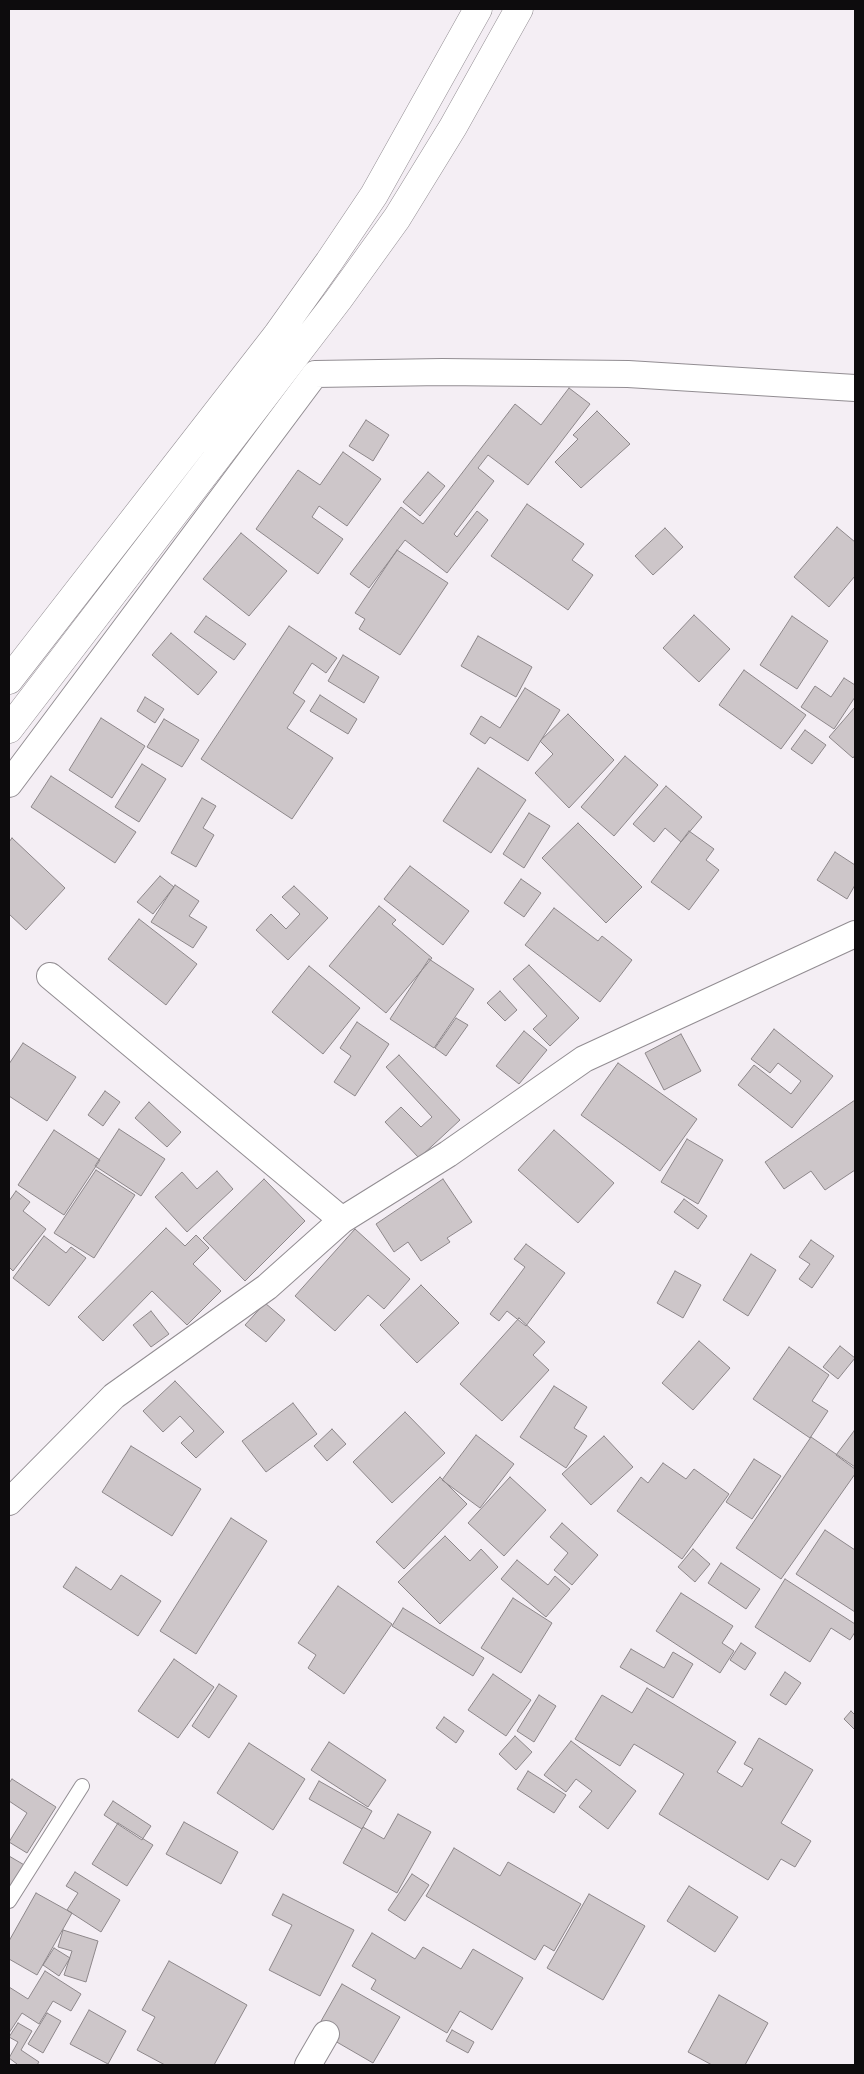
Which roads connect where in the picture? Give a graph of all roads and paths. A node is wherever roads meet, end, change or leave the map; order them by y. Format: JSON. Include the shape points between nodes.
{"nodes":[{"id":1,"x":478,"y":9,"type":"edge"},
{"id":2,"x":519,"y":9,"type":"edge"},
{"id":3,"x":855,"y":388,"type":"edge"},
{"id":4,"x":9,"y":680,"type":"edge"},
{"id":5,"x":9,"y":729,"type":"edge"},
{"id":6,"x":9,"y":784,"type":"edge"},
{"id":7,"x":855,"y":934,"type":"edge"},
{"id":8,"x":50,"y":976,"type":"dead end"},
{"id":9,"x":342,"y":1220,"type":"junction"},
{"id":10,"x":9,"y":1502,"type":"edge"},
{"id":11,"x":82,"y":1786,"type":"dead end"},
{"id":12,"x":9,"y":1901,"type":"edge"},
{"id":13,"x":326,"y":2034,"type":"dead end"},
{"id":14,"x":308,"y":2065,"type":"edge"}],
"edges":[{"from":1,"to":4,"type":"street","via":[[374,195],[329,262],[277,335]]},
{"from":2,"to":5,"type":"street","via":[[453,128],[397,218],[338,300]]},
{"from":3,"to":6,"type":"street","via":[[628,374],[315,374]]},
{"from":7,"to":9,"type":"street","via":[[584,1059],[448,1154]]},
{"from":8,"to":9,"type":"street"},
{"from":9,"to":10,"type":"street","via":[[267,1287],[114,1396]]},
{"from":11,"to":12,"type":"lane"},
{"from":13,"to":14,"type":"street"}]}
